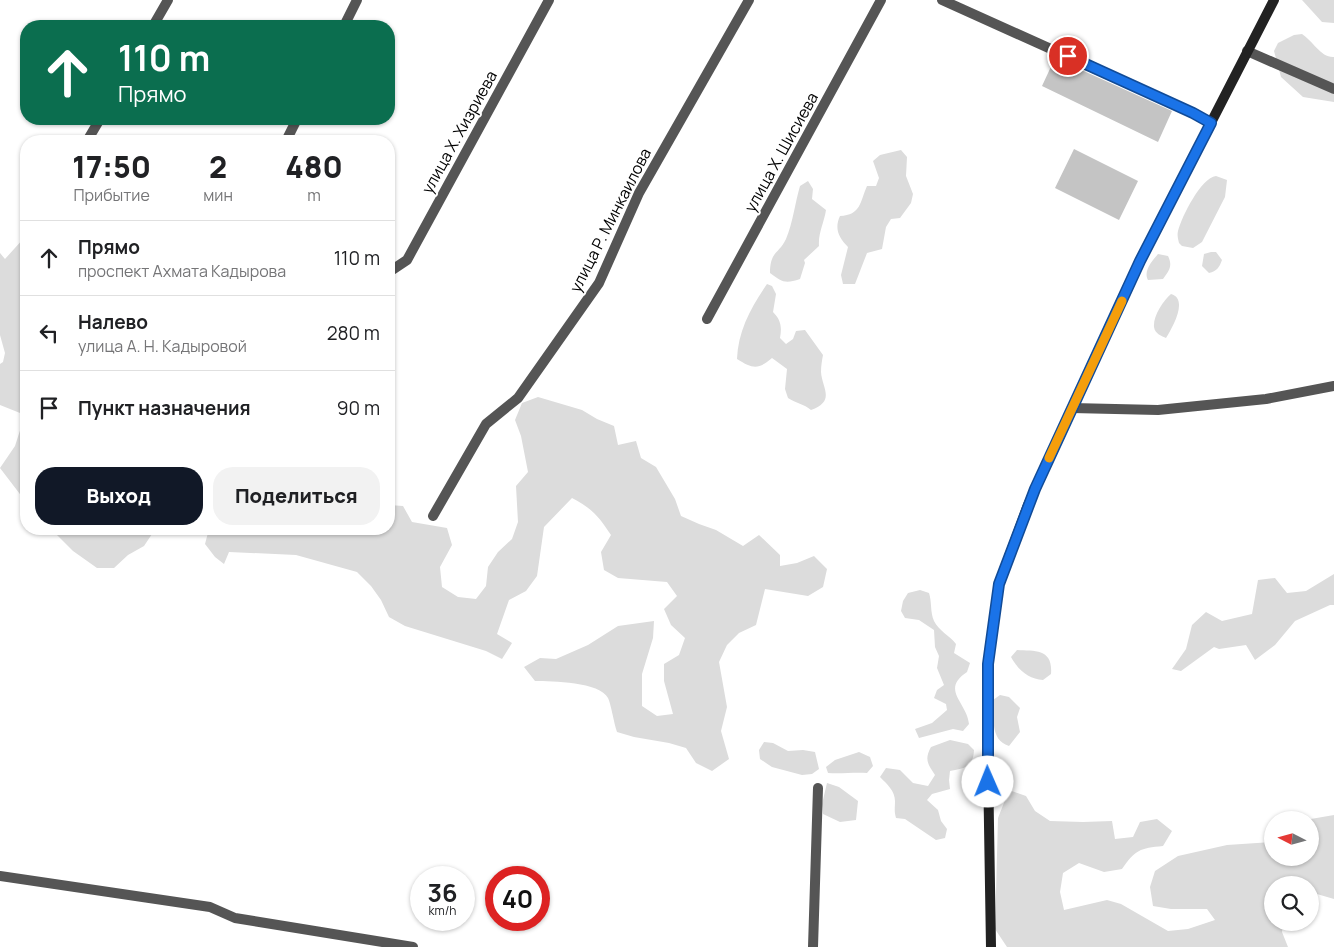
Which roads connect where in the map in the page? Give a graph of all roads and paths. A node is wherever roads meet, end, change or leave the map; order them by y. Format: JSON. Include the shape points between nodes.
{"nodes":[{"id":1,"x":168,"y":0,"type":"edge"},
{"id":2,"x":357,"y":0,"type":"edge"},
{"id":3,"x":549,"y":0,"type":"edge"},
{"id":4,"x":750,"y":0,"type":"edge"},
{"id":5,"x":881,"y":0,"type":"edge"},
{"id":6,"x":942,"y":0,"type":"edge"},
{"id":7,"x":1274,"y":0,"type":"edge"},
{"id":8,"x":156,"y":20,"type":"edge"},
{"id":9,"x":347,"y":20,"type":"edge"},
{"id":10,"x":1247,"y":51,"type":"junction"},
{"id":11,"x":1334,"y":89,"type":"edge"},
{"id":12,"x":1211,"y":123,"type":"junction"},
{"id":13,"x":395,"y":268,"type":"edge"},
{"id":14,"x":707,"y":318,"type":"dead end"},
{"id":15,"x":1334,"y":386,"type":"edge"},
{"id":16,"x":1072,"y":408,"type":"junction"},
{"id":17,"x":433,"y":516,"type":"dead end"},
{"id":18,"x":818,"y":788,"type":"dead end"},
{"id":19,"x":0,"y":876,"type":"edge"},
{"id":20,"x":367,"y":943,"type":"edge"},
{"id":21,"x":413,"y":947,"type":"edge"},
{"id":22,"x":813,"y":947,"type":"edge"},
{"id":23,"x":991,"y":947,"type":"edge"}],
"edges":[{"from":1,"to":8,"type":"street"},
{"from":2,"to":9,"type":"street"},
{"from":3,"to":13,"type":"street","name":"улица Х. Хизриева","via":[[407,260]]},
{"from":4,"to":17,"type":"street","name":"улица Р. Минкаилова","via":[[639,193],[598,283],[518,398],[486,424]]},
{"from":5,"to":14,"type":"street","name":"улица Х. Шисиева"},
{"from":6,"to":12,"type":"street"},
{"from":7,"to":10,"type":"street"},
{"from":10,"to":11,"type":"street"},
{"from":10,"to":12,"type":"street"},
{"from":12,"to":16,"type":"street","via":[[1140,261]]},
{"from":15,"to":16,"type":"street","via":[[1266,398],[1158,410]]},
{"from":16,"to":23,"type":"street","via":[[1028,505],[999,584],[988,664]]},
{"from":18,"to":22,"type":"street"},
{"from":19,"to":20,"type":"street","via":[[210,906],[235,918]]},
{"from":20,"to":21,"type":"street"}]}
